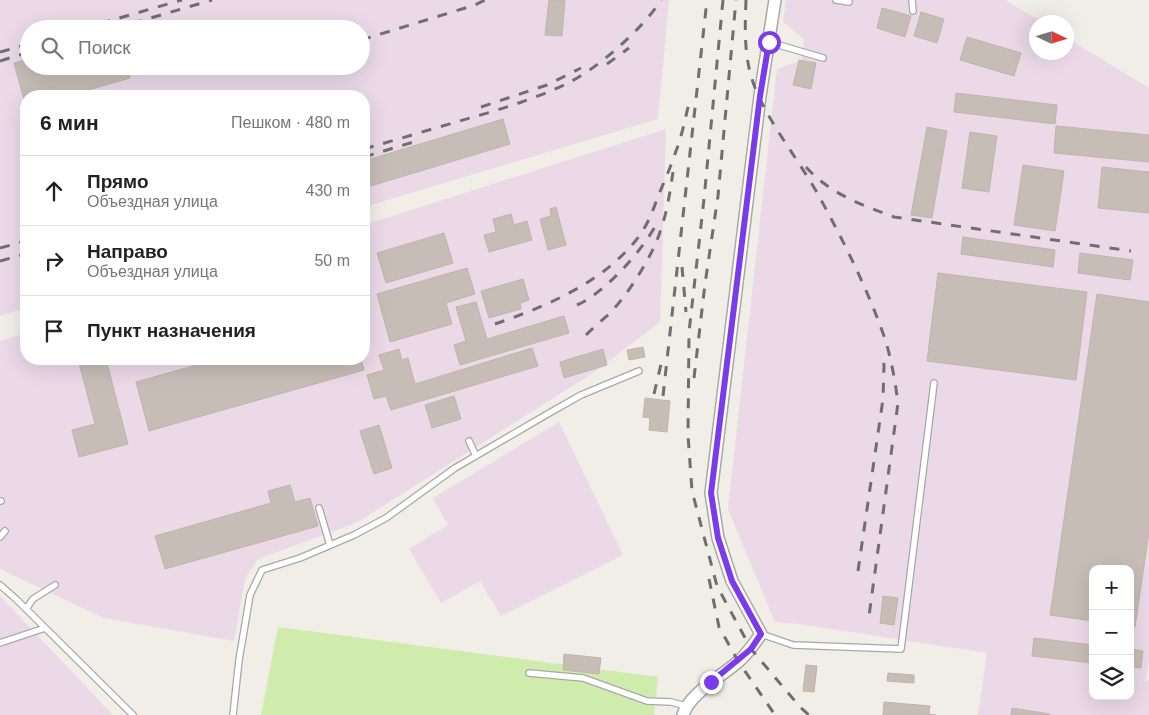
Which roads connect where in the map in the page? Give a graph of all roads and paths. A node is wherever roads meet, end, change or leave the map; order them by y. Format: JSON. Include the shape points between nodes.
{"nodes":[{"id":1,"x":775,"y":0,"type":"edge"},
{"id":2,"x":836,"y":0,"type":"edge"},
{"id":3,"x":912,"y":0,"type":"edge"},
{"id":4,"x":849,"y":2,"type":"dead end"},
{"id":5,"x":913,"y":11,"type":"dead end"},
{"id":6,"x":769,"y":42,"type":"junction"},
{"id":7,"x":823,"y":58,"type":"dead end"},
{"id":8,"x":639,"y":371,"type":"dead end"},
{"id":9,"x":934,"y":383,"type":"dead end"},
{"id":10,"x":469,"y":441,"type":"dead end"},
{"id":11,"x":476,"y":456,"type":"junction"},
{"id":12,"x":319,"y":508,"type":"dead end"},
{"id":13,"x":5,"y":531,"type":"dead end"},
{"id":14,"x":0,"y":537,"type":"edge"},
{"id":15,"x":330,"y":545,"type":"junction"},
{"id":16,"x":0,"y":585,"type":"edge"},
{"id":17,"x":55,"y":585,"type":"dead end"},
{"id":18,"x":26,"y":608,"type":"junction"},
{"id":19,"x":45,"y":628,"type":"junction"},
{"id":20,"x":761,"y":634,"type":"junction"},
{"id":21,"x":0,"y":643,"type":"edge"},
{"id":22,"x":529,"y":673,"type":"dead end"},
{"id":23,"x":684,"y":710,"type":"edge"},
{"id":24,"x":133,"y":715,"type":"edge"},
{"id":25,"x":233,"y":715,"type":"edge"}],
"edges":[{"from":1,"to":6,"type":"street"},
{"from":2,"to":4,"type":"lane"},
{"from":3,"to":5,"type":"lane"},
{"from":6,"to":7,"type":"lane"},
{"from":6,"to":20,"type":"street","via":[[711,493],[718,538],[732,581]]},
{"from":8,"to":11,"type":"lane","via":[[581,395]]},
{"from":9,"to":20,"type":"lane","via":[[901,649],[793,645]]},
{"from":10,"to":11,"type":"lane"},
{"from":11,"to":15,"type":"lane","via":[[386,518]]},
{"from":12,"to":15,"type":"lane"},
{"from":13,"to":14,"type":"lane"},
{"from":15,"to":25,"type":"lane","via":[[262,570],[250,596]]},
{"from":16,"to":18,"type":"lane"},
{"from":17,"to":18,"type":"lane","via":[[33,598]]},
{"from":18,"to":19,"type":"lane"},
{"from":19,"to":21,"type":"lane"},
{"from":19,"to":24,"type":"lane"},
{"from":20,"to":23,"type":"street","via":[[751,649],[711,682]]},
{"from":22,"to":23,"type":"lane","via":[[583,678],[647,701],[671,702]]}]}
